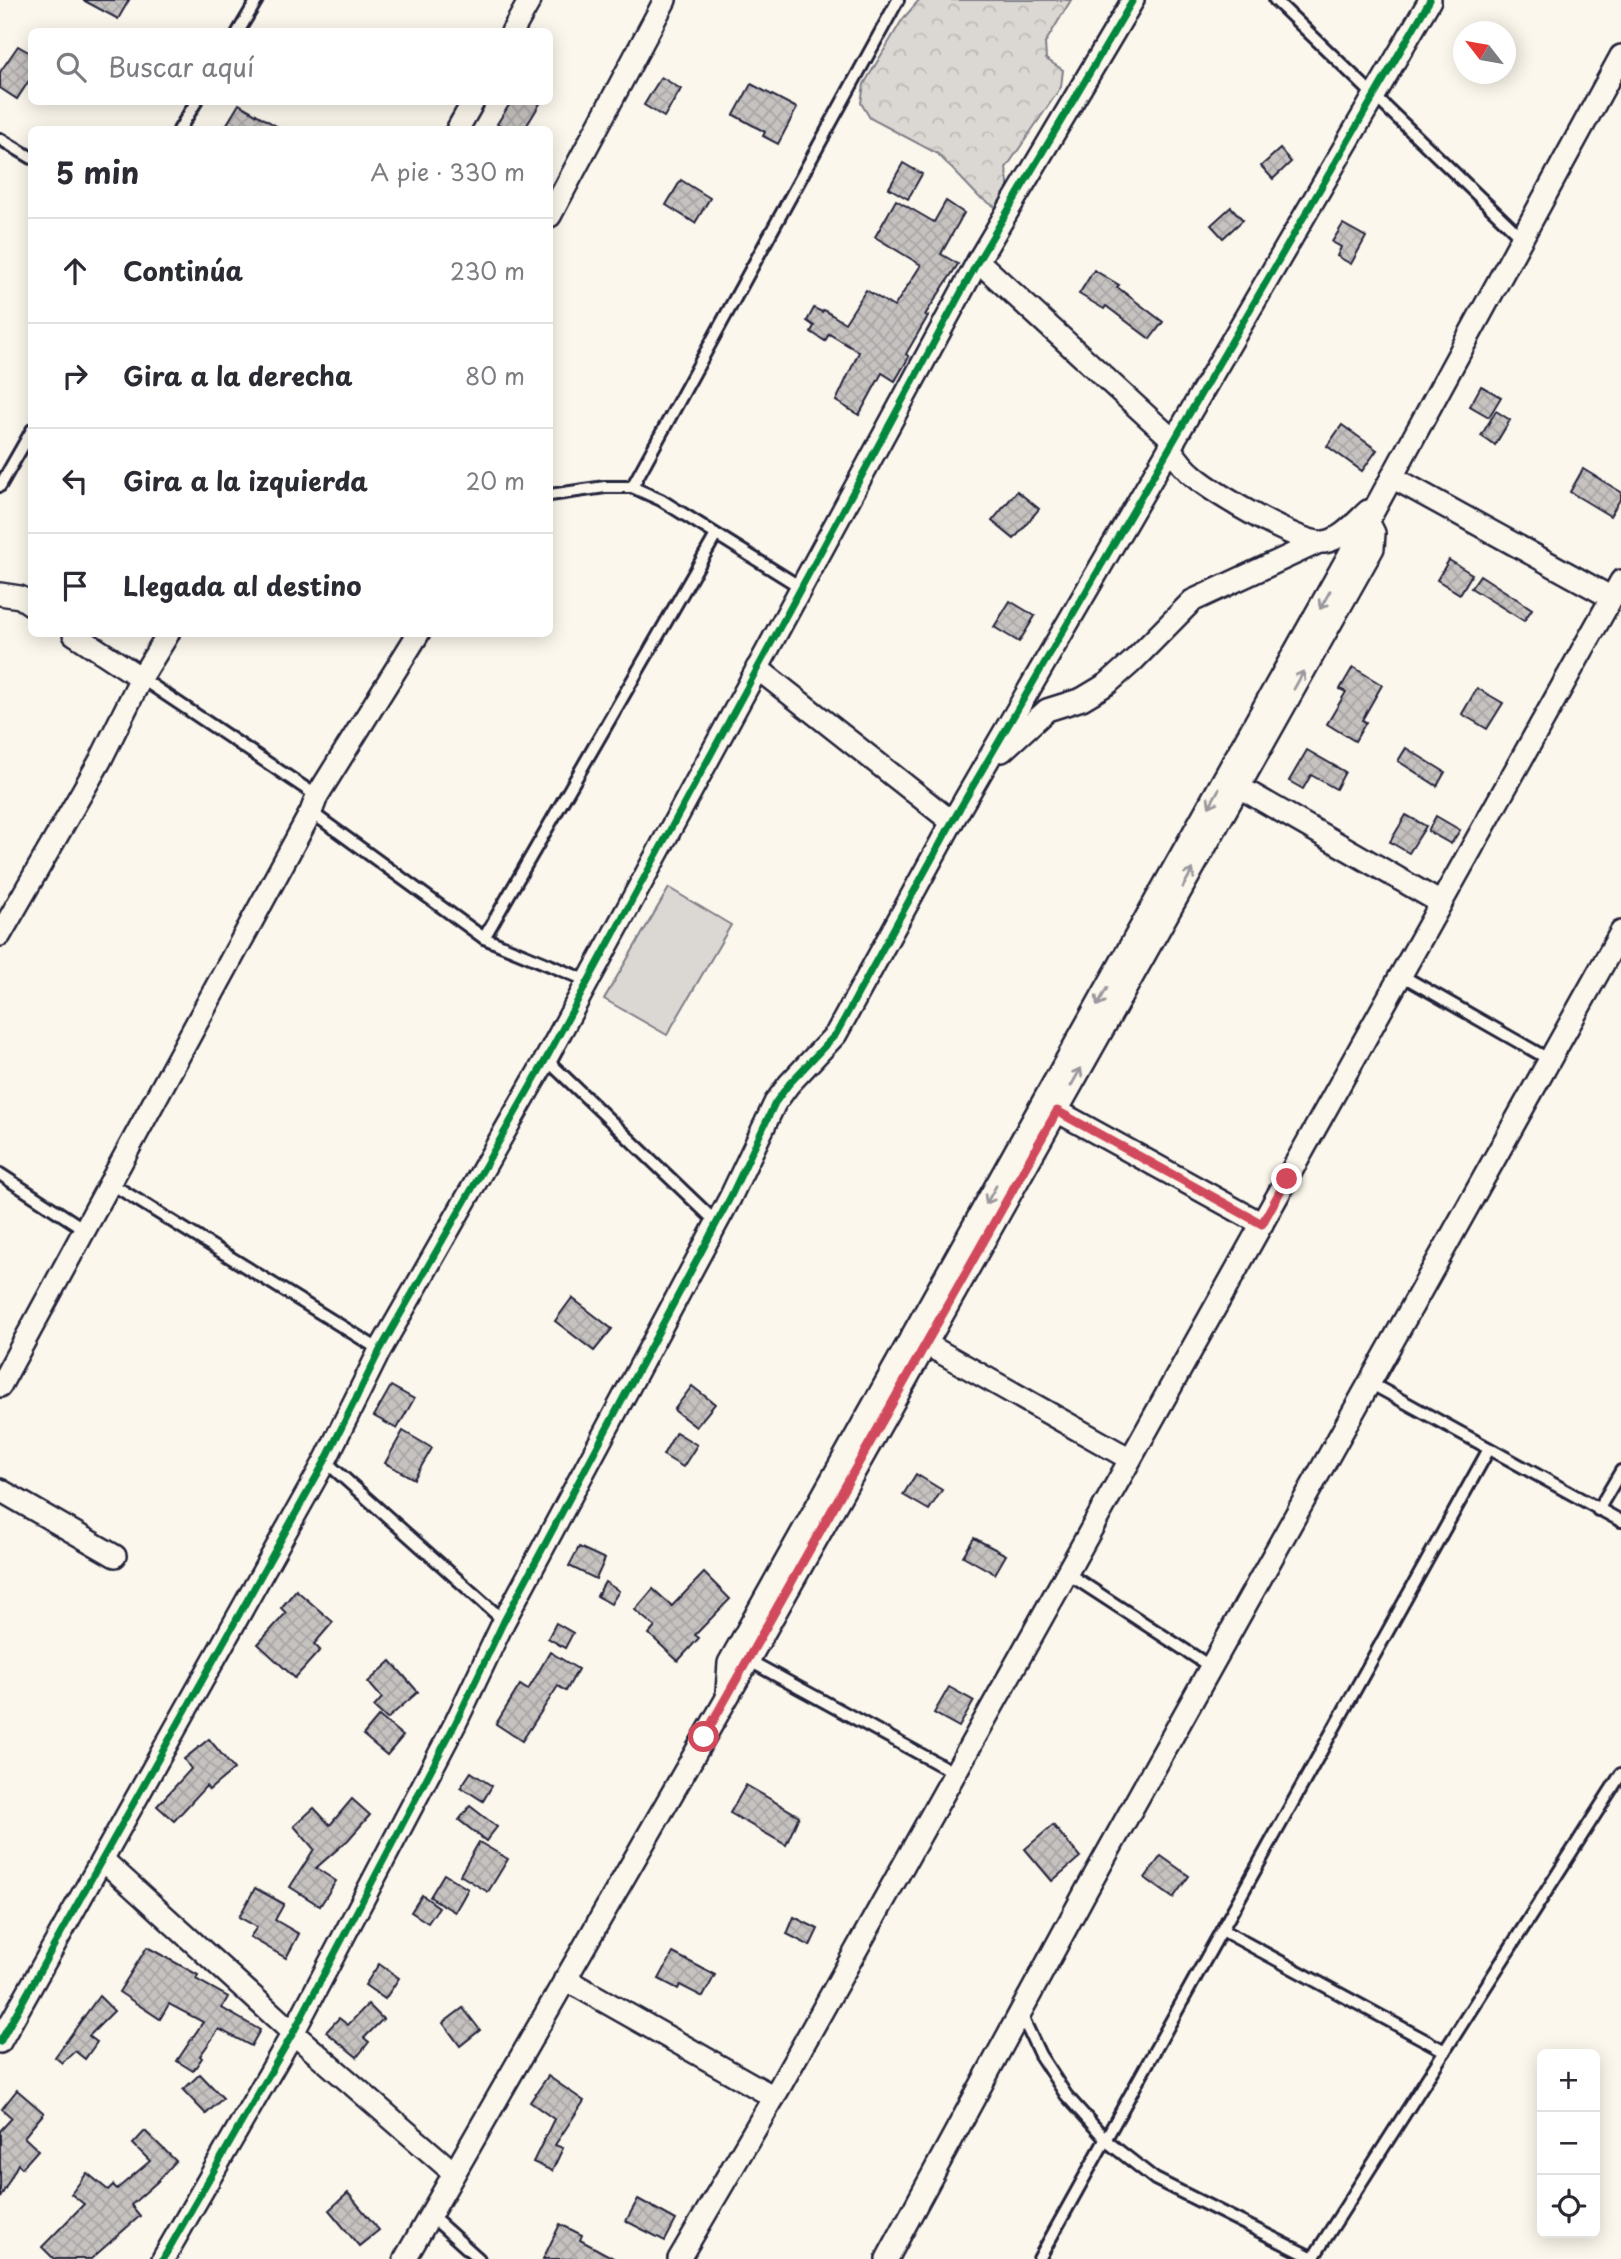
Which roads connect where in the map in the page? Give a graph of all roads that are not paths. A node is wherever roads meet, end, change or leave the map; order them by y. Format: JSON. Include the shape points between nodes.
{"nodes":[{"id":1,"x":257,"y":0,"type":"edge"},
{"id":2,"x":530,"y":0,"type":"edge"},
{"id":3,"x":665,"y":0,"type":"edge"},
{"id":4,"x":898,"y":0,"type":"edge"},
{"id":5,"x":1133,"y":0,"type":"edge"},
{"id":6,"x":1275,"y":0,"type":"edge"},
{"id":7,"x":1430,"y":0,"type":"edge"},
{"id":8,"x":240,"y":28,"type":"edge"},
{"id":9,"x":514,"y":28,"type":"edge"},
{"id":10,"x":1621,"y":57,"type":"edge"},
{"id":11,"x":1375,"y":95,"type":"junction"},
{"id":12,"x":194,"y":105,"type":"edge"},
{"id":13,"x":471,"y":105,"type":"edge"},
{"id":14,"x":181,"y":126,"type":"edge"},
{"id":15,"x":459,"y":126,"type":"edge"},
{"id":16,"x":0,"y":139,"type":"edge"},
{"id":17,"x":28,"y":156,"type":"edge"},
{"id":18,"x":553,"y":210,"type":"edge"},
{"id":19,"x":1522,"y":237,"type":"junction"},
{"id":20,"x":978,"y":261,"type":"junction"},
{"id":21,"x":28,"y":437,"type":"edge"},
{"id":22,"x":1172,"y":445,"type":"junction"},
{"id":23,"x":1392,"y":477,"type":"junction"},
{"id":24,"x":0,"y":486,"type":"edge"},
{"id":25,"x":632,"y":487,"type":"junction"},
{"id":26,"x":553,"y":495,"type":"edge"},
{"id":27,"x":1380,"y":500,"type":"junction"},
{"id":28,"x":1368,"y":522,"type":"junction"},
{"id":29,"x":716,"y":535,"type":"junction"},
{"id":30,"x":1317,"y":543,"type":"junction"},
{"id":31,"x":802,"y":588,"type":"junction"},
{"id":32,"x":1616,"y":589,"type":"edge"},
{"id":33,"x":0,"y":594,"type":"edge"},
{"id":34,"x":28,"y":602,"type":"edge"},
{"id":35,"x":79,"y":637,"type":"edge"},
{"id":36,"x":166,"y":637,"type":"edge"},
{"id":37,"x":416,"y":637,"type":"edge"},
{"id":38,"x":757,"y":668,"type":"junction"},
{"id":39,"x":141,"y":678,"type":"junction"},
{"id":40,"x":985,"y":766,"type":"junction"},
{"id":41,"x":1239,"y":787,"type":"junction"},
{"id":42,"x":314,"y":804,"type":"junction"},
{"id":43,"x":952,"y":822,"type":"junction"},
{"id":44,"x":1441,"y":903,"type":"junction"},
{"id":45,"x":1621,"y":932,"type":"edge"},
{"id":46,"x":0,"y":935,"type":"edge"},
{"id":47,"x":484,"y":939,"type":"junction"},
{"id":48,"x":1401,"y":975,"type":"junction"},
{"id":49,"x":588,"y":981,"type":"junction"},
{"id":50,"x":546,"y":1059,"type":"junction"},
{"id":51,"x":1550,"y":1060,"type":"junction"},
{"id":52,"x":1057,"y":1111,"type":"junction"},
{"id":53,"x":0,"y":1174,"type":"edge"},
{"id":54,"x":110,"y":1183,"type":"junction"},
{"id":55,"x":717,"y":1223,"type":"junction"},
{"id":56,"x":1262,"y":1224,"type":"junction"},
{"id":57,"x":84,"y":1229,"type":"junction"},
{"id":58,"x":926,"y":1344,"type":"junction"},
{"id":59,"x":380,"y":1350,"type":"junction"},
{"id":60,"x":1370,"y":1383,"type":"junction"},
{"id":61,"x":0,"y":1386,"type":"edge"},
{"id":62,"x":1489,"y":1449,"type":"junction"},
{"id":63,"x":1130,"y":1459,"type":"junction"},
{"id":64,"x":325,"y":1461,"type":"junction"},
{"id":65,"x":1621,"y":1471,"type":"edge"},
{"id":66,"x":0,"y":1490,"type":"edge"},
{"id":67,"x":1598,"y":1510,"type":"junction"},
{"id":68,"x":1621,"y":1521,"type":"edge"},
{"id":69,"x":115,"y":1556,"type":"dead end"},
{"id":70,"x":1067,"y":1573,"type":"junction"},
{"id":71,"x":503,"y":1621,"type":"junction"},
{"id":72,"x":748,"y":1660,"type":"junction"},
{"id":73,"x":1211,"y":1667,"type":"junction"},
{"id":74,"x":728,"y":1696,"type":"junction"},
{"id":75,"x":955,"y":1773,"type":"junction"},
{"id":76,"x":1621,"y":1774,"type":"edge"},
{"id":77,"x":103,"y":1860,"type":"junction"},
{"id":78,"x":1222,"y":1930,"type":"junction"},
{"id":79,"x":565,"y":1979,"type":"junction"},
{"id":80,"x":1020,"y":2012,"type":"junction"},
{"id":81,"x":293,"y":2033,"type":"junction"},
{"id":82,"x":0,"y":2042,"type":"edge"},
{"id":83,"x":1445,"y":2051,"type":"junction"},
{"id":84,"x":774,"y":2097,"type":"junction"},
{"id":85,"x":1106,"y":2140,"type":"junction"},
{"id":86,"x":454,"y":2173,"type":"junction"},
{"id":87,"x":430,"y":2215,"type":"junction"},
{"id":88,"x":163,"y":2259,"type":"edge"},
{"id":89,"x":405,"y":2259,"type":"edge"},
{"id":90,"x":479,"y":2259,"type":"edge"},
{"id":91,"x":679,"y":2259,"type":"edge"},
{"id":92,"x":887,"y":2259,"type":"edge"},
{"id":93,"x":1039,"y":2259,"type":"edge"},
{"id":94,"x":1314,"y":2259,"type":"edge"}],
"edges":[{"from":1,"to":8,"type":"lane"},
{"from":2,"to":9,"type":"street"},
{"from":3,"to":18,"type":"street"},
{"from":4,"to":25,"type":"lane"},
{"from":5,"to":20,"type":"street"},
{"from":6,"to":11,"type":"lane"},
{"from":7,"to":11,"type":"street"},
{"from":10,"to":19,"type":"street"},
{"from":11,"to":19,"type":"lane"},
{"from":11,"to":22,"type":"street"},
{"from":12,"to":14,"type":"lane"},
{"from":13,"to":15,"type":"street"},
{"from":16,"to":17,"type":"lane"},
{"from":19,"to":23,"type":"street"},
{"from":20,"to":22,"type":"street"},
{"from":20,"to":31,"type":"street"},
{"from":21,"to":24,"type":"lane"},
{"from":22,"to":30,"type":"street","via":[[1180,464],[1230,502]]},
{"from":22,"to":40,"type":"street"},
{"from":23,"to":27,"type":"street"},
{"from":23,"to":32,"type":"street"},
{"from":25,"to":26,"type":"lane"},
{"from":25,"to":29,"type":"lane"},
{"from":27,"to":28,"type":"street"},
{"from":27,"to":30,"type":"street","via":[[1339,536]]},
{"from":41,"to":28,"type":"street","one_way":true,"via":[[1373,548],[1374,533]]},
{"from":28,"to":74,"type":"street","one_way":true,"via":[[729,1663]]},
{"from":29,"to":31,"type":"lane"},
{"from":29,"to":47,"type":"lane"},
{"from":30,"to":40,"type":"street","via":[[1192,601],[1107,684],[1082,699],[1046,710]]},
{"from":31,"to":38,"type":"street"},
{"from":32,"to":44,"type":"street"},
{"from":33,"to":34,"type":"street"},
{"from":35,"to":39,"type":"street"},
{"from":36,"to":39,"type":"street"},
{"from":37,"to":42,"type":"street"},
{"from":38,"to":43,"type":"street"},
{"from":38,"to":49,"type":"street"},
{"from":39,"to":42,"type":"lane"},
{"from":39,"to":46,"type":"street","via":[[100,761]]},
{"from":40,"to":43,"type":"street"},
{"from":41,"to":44,"type":"street"},
{"from":52,"to":41,"type":"street","one_way":true},
{"from":42,"to":47,"type":"lane"},
{"from":42,"to":54,"type":"street"},
{"from":43,"to":55,"type":"street","via":[[836,1034],[775,1103]]},
{"from":44,"to":48,"type":"street"},
{"from":45,"to":51,"type":"street"},
{"from":47,"to":49,"type":"lane"},
{"from":48,"to":51,"type":"lane"},
{"from":48,"to":56,"type":"street"},
{"from":49,"to":50,"type":"street"},
{"from":50,"to":55,"type":"lane"},
{"from":50,"to":59,"type":"street"},
{"from":51,"to":60,"type":"street"},
{"from":52,"to":56,"type":"street"},
{"from":52,"to":58,"type":"street"},
{"from":53,"to":57,"type":"lane"},
{"from":54,"to":57,"type":"street"},
{"from":54,"to":59,"type":"lane"},
{"from":55,"to":71,"type":"street"},
{"from":56,"to":63,"type":"street"},
{"from":57,"to":61,"type":"street"},
{"from":58,"to":63,"type":"street"},
{"from":58,"to":72,"type":"street"},
{"from":59,"to":64,"type":"street"},
{"from":60,"to":62,"type":"lane"},
{"from":60,"to":73,"type":"street"},
{"from":62,"to":67,"type":"lane"},
{"from":62,"to":78,"type":"lane"},
{"from":63,"to":70,"type":"street"},
{"from":64,"to":71,"type":"lane"},
{"from":64,"to":77,"type":"street"},
{"from":65,"to":67,"type":"lane"},
{"from":66,"to":69,"type":"street"},
{"from":67,"to":68,"type":"lane"},
{"from":70,"to":73,"type":"lane"},
{"from":70,"to":75,"type":"street"},
{"from":71,"to":81,"type":"street","via":[[455,1724]]},
{"from":72,"to":74,"type":"street"},
{"from":72,"to":75,"type":"lane"},
{"from":73,"to":80,"type":"street"},
{"from":74,"to":79,"type":"street"},
{"from":75,"to":84,"type":"street"},
{"from":76,"to":83,"type":"lane"},
{"from":77,"to":81,"type":"street"},
{"from":77,"to":82,"type":"street"},
{"from":78,"to":83,"type":"lane"},
{"from":78,"to":85,"type":"lane"},
{"from":79,"to":84,"type":"street"},
{"from":79,"to":86,"type":"street"},
{"from":80,"to":85,"type":"lane","via":[[1066,2095]]},
{"from":80,"to":92,"type":"street"},
{"from":81,"to":86,"type":"street"},
{"from":81,"to":88,"type":"street"},
{"from":83,"to":94,"type":"lane"},
{"from":84,"to":91,"type":"street"},
{"from":85,"to":93,"type":"lane"},
{"from":85,"to":94,"type":"lane","via":[[1155,2179]]},
{"from":86,"to":87,"type":"street"},
{"from":87,"to":89,"type":"street"},
{"from":87,"to":90,"type":"lane"}]}
